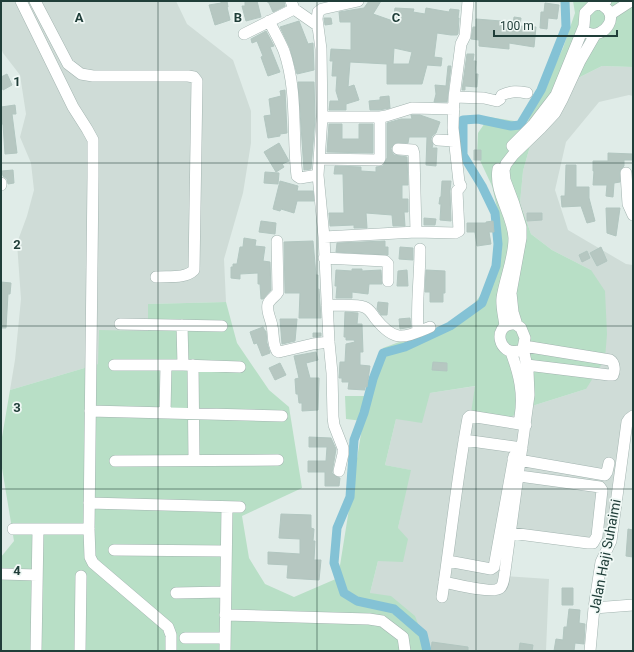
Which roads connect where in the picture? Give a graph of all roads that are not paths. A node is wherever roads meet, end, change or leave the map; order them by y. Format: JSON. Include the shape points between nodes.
{"nodes":[{"id":1,"x":21,"y":1,"type":"edge"},
{"id":2,"x":35,"y":1,"type":"edge"},
{"id":3,"x":358,"y":1,"type":"edge"},
{"id":4,"x":468,"y":1,"type":"edge"},
{"id":5,"x":631,"y":1,"type":"edge"},
{"id":6,"x":602,"y":3,"type":"edge"},
{"id":7,"x":293,"y":5,"type":"edge"},
{"id":8,"x":611,"y":14,"type":"junction"},
{"id":9,"x":269,"y":21,"type":"junction"},
{"id":10,"x":317,"y":25,"type":"junction"},
{"id":11,"x":584,"y":26,"type":"junction"},
{"id":12,"x":244,"y":34,"type":"dead end"},
{"id":13,"x":595,"y":34,"type":"junction"},
{"id":14,"x":527,"y":94,"type":"dead end"},
{"id":15,"x":454,"y":97,"type":"junction"},
{"id":16,"x":454,"y":109,"type":"junction"},
{"id":17,"x":322,"y":117,"type":"junction"},
{"id":18,"x":380,"y":117,"type":"junction"},
{"id":19,"x":438,"y":140,"type":"dead end"},
{"id":20,"x":454,"y":141,"type":"junction"},
{"id":21,"x":398,"y":149,"type":"dead end"},
{"id":22,"x":319,"y":159,"type":"junction"},
{"id":23,"x":626,"y":173,"type":"dead end"},
{"id":24,"x":318,"y":175,"type":"junction"},
{"id":25,"x":508,"y":199,"type":"junction"},
{"id":26,"x":633,"y":215,"type":"edge"},
{"id":27,"x":416,"y":232,"type":"junction"},
{"id":28,"x":324,"y":237,"type":"junction"},
{"id":29,"x":277,"y":241,"type":"dead end"},
{"id":30,"x":420,"y":250,"type":"dead end"},
{"id":31,"x":324,"y":258,"type":"junction"},
{"id":32,"x":156,"y":277,"type":"dead end"},
{"id":33,"x":388,"y":281,"type":"dead end"},
{"id":34,"x":327,"y":305,"type":"junction"},
{"id":35,"x":120,"y":324,"type":"dead end"},
{"id":36,"x":182,"y":325,"type":"junction"},
{"id":37,"x":517,"y":325,"type":"junction"},
{"id":38,"x":222,"y":326,"type":"dead end"},
{"id":39,"x":505,"y":326,"type":"junction"},
{"id":40,"x":430,"y":327,"type":"dead end"},
{"id":41,"x":418,"y":332,"type":"junction"},
{"id":42,"x":329,"y":342,"type":"junction"},
{"id":43,"x":524,"y":347,"type":"junction"},
{"id":44,"x":511,"y":352,"type":"junction"},
{"id":45,"x":114,"y":365,"type":"dead end"},
{"id":46,"x":166,"y":365,"type":"junction"},
{"id":47,"x":188,"y":365,"type":"junction"},
{"id":48,"x":527,"y":366,"type":"junction"},
{"id":49,"x":240,"y":367,"type":"dead end"},
{"id":50,"x":525,"y":407,"type":"junction"},
{"id":51,"x":90,"y":411,"type":"junction"},
{"id":52,"x":165,"y":413,"type":"junction"},
{"id":53,"x":193,"y":413,"type":"junction"},
{"id":54,"x":282,"y":416,"type":"dead end"},
{"id":55,"x":633,"y":416,"type":"edge"},
{"id":56,"x":522,"y":425,"type":"junction"},
{"id":57,"x":464,"y":440,"type":"junction"},
{"id":58,"x":518,"y":448,"type":"junction"},
{"id":59,"x":194,"y":460,"type":"junction"},
{"id":60,"x":278,"y":460,"type":"dead end"},
{"id":61,"x":517,"y":460,"type":"junction"},
{"id":62,"x":116,"y":461,"type":"dead end"},
{"id":63,"x":609,"y":463,"type":"dead end"},
{"id":64,"x":339,"y":472,"type":"dead end"},
{"id":65,"x":590,"y":473,"type":"junction"},
{"id":66,"x":515,"y":475,"type":"junction"},
{"id":67,"x":590,"y":485,"type":"junction"},
{"id":68,"x":89,"y":503,"type":"junction"},
{"id":69,"x":226,"y":507,"type":"junction"},
{"id":70,"x":240,"y":507,"type":"dead end"},
{"id":71,"x":13,"y":529,"type":"dead end"},
{"id":72,"x":89,"y":529,"type":"junction"},
{"id":73,"x":38,"y":530,"type":"junction"},
{"id":74,"x":506,"y":533,"type":"junction"},
{"id":75,"x":114,"y":550,"type":"dead end"},
{"id":76,"x":226,"y":552,"type":"junction"},
{"id":77,"x":448,"y":561,"type":"junction"},
{"id":78,"x":494,"y":567,"type":"junction"},
{"id":79,"x":505,"y":570,"type":"junction"},
{"id":80,"x":1,"y":574,"type":"edge"},
{"id":81,"x":37,"y":575,"type":"junction"},
{"id":82,"x":81,"y":576,"type":"dead end"},
{"id":83,"x":444,"y":582,"type":"junction"},
{"id":84,"x":225,"y":592,"type":"junction"},
{"id":85,"x":176,"y":593,"type":"dead end"},
{"id":86,"x":442,"y":597,"type":"dead end"},
{"id":87,"x":633,"y":606,"type":"edge"},
{"id":88,"x":594,"y":608,"type":"junction"},
{"id":89,"x":225,"y":615,"type":"junction"},
{"id":90,"x":186,"y":638,"type":"dead end"},
{"id":91,"x":225,"y":638,"type":"junction"},
{"id":92,"x":36,"y":651,"type":"edge"},
{"id":93,"x":80,"y":651,"type":"edge"},
{"id":94,"x":171,"y":651,"type":"edge"},
{"id":95,"x":225,"y":651,"type":"edge"},
{"id":96,"x":404,"y":651,"type":"edge"},
{"id":97,"x":590,"y":651,"type":"edge"}],
"edges":[{"from":1,"to":51,"type":"street","via":[[92,140]]},
{"from":2,"to":32,"type":"street","via":[[68,64],[81,74],[188,76],[194,77],[197,81],[194,270],[184,276]]},
{"from":3,"to":10,"type":"street","via":[[322,9],[318,12]]},
{"from":4,"to":15,"type":"street","via":[[466,36],[461,44]]},
{"from":5,"to":8,"type":"street"},
{"from":6,"to":8,"type":"street"},
{"from":6,"to":11,"type":"street","via":[[588,10]]},
{"from":7,"to":9,"type":"street"},
{"from":7,"to":10,"type":"street"},
{"from":8,"to":13,"type":"street","via":[[608,25]]},
{"from":9,"to":12,"type":"street"},
{"from":9,"to":24,"type":"street","via":[[284,52],[290,81],[294,111],[296,176],[300,178]]},
{"from":10,"to":17,"type":"street","via":[[321,49]]},
{"from":11,"to":13,"type":"street","via":[[588,33]]},
{"from":11,"to":25,"type":"street","via":[[556,95],[533,125],[506,152],[500,164],[497,176]]},
{"from":13,"to":25,"type":"street","via":[[554,113],[506,164],[504,175]]},
{"from":14,"to":15,"type":"street","via":[[515,90],[502,95],[497,101]]},
{"from":15,"to":16,"type":"street"},
{"from":16,"to":18,"type":"street","via":[[412,108]]},
{"from":16,"to":20,"type":"street"},
{"from":17,"to":18,"type":"street"},
{"from":17,"to":22,"type":"street"},
{"from":18,"to":22,"type":"street","via":[[379,160]]},
{"from":19,"to":20,"type":"street"},
{"from":20,"to":27,"type":"street","via":[[461,186],[458,191],[459,231]]},
{"from":21,"to":27,"type":"street","via":[[413,150],[414,154]]},
{"from":22,"to":24,"type":"street"},
{"from":23,"to":26,"type":"street","via":[[628,204]]},
{"from":24,"to":28,"type":"street"},
{"from":25,"to":37,"type":"street","via":[[521,227],[522,238],[511,293]]},
{"from":25,"to":39,"type":"street","via":[[514,238],[502,299]]},
{"from":27,"to":28,"type":"street"},
{"from":28,"to":31,"type":"street"},
{"from":29,"to":42,"type":"street","via":[[278,294],[269,302],[268,308],[274,347],[279,352]]},
{"from":30,"to":41,"type":"street"},
{"from":31,"to":33,"type":"street","via":[[385,261],[388,264]]},
{"from":31,"to":34,"type":"street"},
{"from":34,"to":41,"type":"street","via":[[365,307],[386,331],[392,334],[406,336]]},
{"from":34,"to":42,"type":"street"},
{"from":35,"to":36,"type":"street"},
{"from":36,"to":38,"type":"street"},
{"from":36,"to":47,"type":"street"},
{"from":37,"to":39,"type":"street"},
{"from":37,"to":43,"type":"street","via":[[524,332]]},
{"from":39,"to":44,"type":"street","via":[[500,333],[501,342],[506,350]]},
{"from":40,"to":41,"type":"street"},
{"from":42,"to":64,"type":"street","via":[[334,425],[343,448]]},
{"from":43,"to":44,"type":"street"},
{"from":43,"to":48,"type":"street"},
{"from":43,"to":48,"type":"street","via":[[610,360],[613,362],[614,373],[609,375]]},
{"from":44,"to":50,"type":"street","via":[[521,382]]},
{"from":45,"to":46,"type":"street"},
{"from":46,"to":47,"type":"street"},
{"from":46,"to":52,"type":"street"},
{"from":47,"to":49,"type":"street"},
{"from":47,"to":53,"type":"street"},
{"from":48,"to":50,"type":"street","via":[[529,384]]},
{"from":50,"to":56,"type":"street"},
{"from":51,"to":52,"type":"street"},
{"from":51,"to":68,"type":"street"},
{"from":52,"to":53,"type":"street"},
{"from":53,"to":54,"type":"street"},
{"from":53,"to":59,"type":"street"},
{"from":55,"to":88,"type":"street","name":"Jalan Haji Suhaimi","via":[[627,422],[611,541],[601,562]]},
{"from":56,"to":57,"type":"street","via":[[470,416]]},
{"from":56,"to":58,"type":"street"},
{"from":57,"to":58,"type":"street"},
{"from":57,"to":77,"type":"street","via":[[452,514]]},
{"from":58,"to":61,"type":"street"},
{"from":59,"to":60,"type":"street"},
{"from":59,"to":62,"type":"street"},
{"from":61,"to":65,"type":"street"},
{"from":61,"to":66,"type":"street"},
{"from":63,"to":65,"type":"street","via":[[605,475]]},
{"from":65,"to":67,"type":"street"},
{"from":66,"to":67,"type":"street"},
{"from":66,"to":74,"type":"street"},
{"from":67,"to":74,"type":"street","via":[[602,490],[593,542],[588,544]]},
{"from":68,"to":69,"type":"street"},
{"from":68,"to":72,"type":"street"},
{"from":69,"to":70,"type":"street"},
{"from":69,"to":76,"type":"street"},
{"from":71,"to":73,"type":"street"},
{"from":72,"to":73,"type":"street"},
{"from":72,"to":94,"type":"street","via":[[90,557],[93,562],[168,627]]},
{"from":73,"to":81,"type":"street"},
{"from":74,"to":78,"type":"street"},
{"from":74,"to":79,"type":"street"},
{"from":75,"to":76,"type":"street"},
{"from":76,"to":84,"type":"street"},
{"from":77,"to":78,"type":"street","via":[[491,569]]},
{"from":77,"to":83,"type":"street"},
{"from":78,"to":79,"type":"street"},
{"from":79,"to":83,"type":"street","via":[[502,586],[497,590]]},
{"from":80,"to":81,"type":"street"},
{"from":81,"to":92,"type":"street"},
{"from":82,"to":93,"type":"street"},
{"from":83,"to":86,"type":"street"},
{"from":84,"to":85,"type":"street"},
{"from":84,"to":89,"type":"street"},
{"from":87,"to":88,"type":"street"},
{"from":88,"to":97,"type":"street","name":"Jalan Haji Suhaimi"},
{"from":89,"to":91,"type":"street"},
{"from":89,"to":96,"type":"street","via":[[382,621],[403,637]]},
{"from":90,"to":91,"type":"street"},
{"from":91,"to":95,"type":"street"}]}
